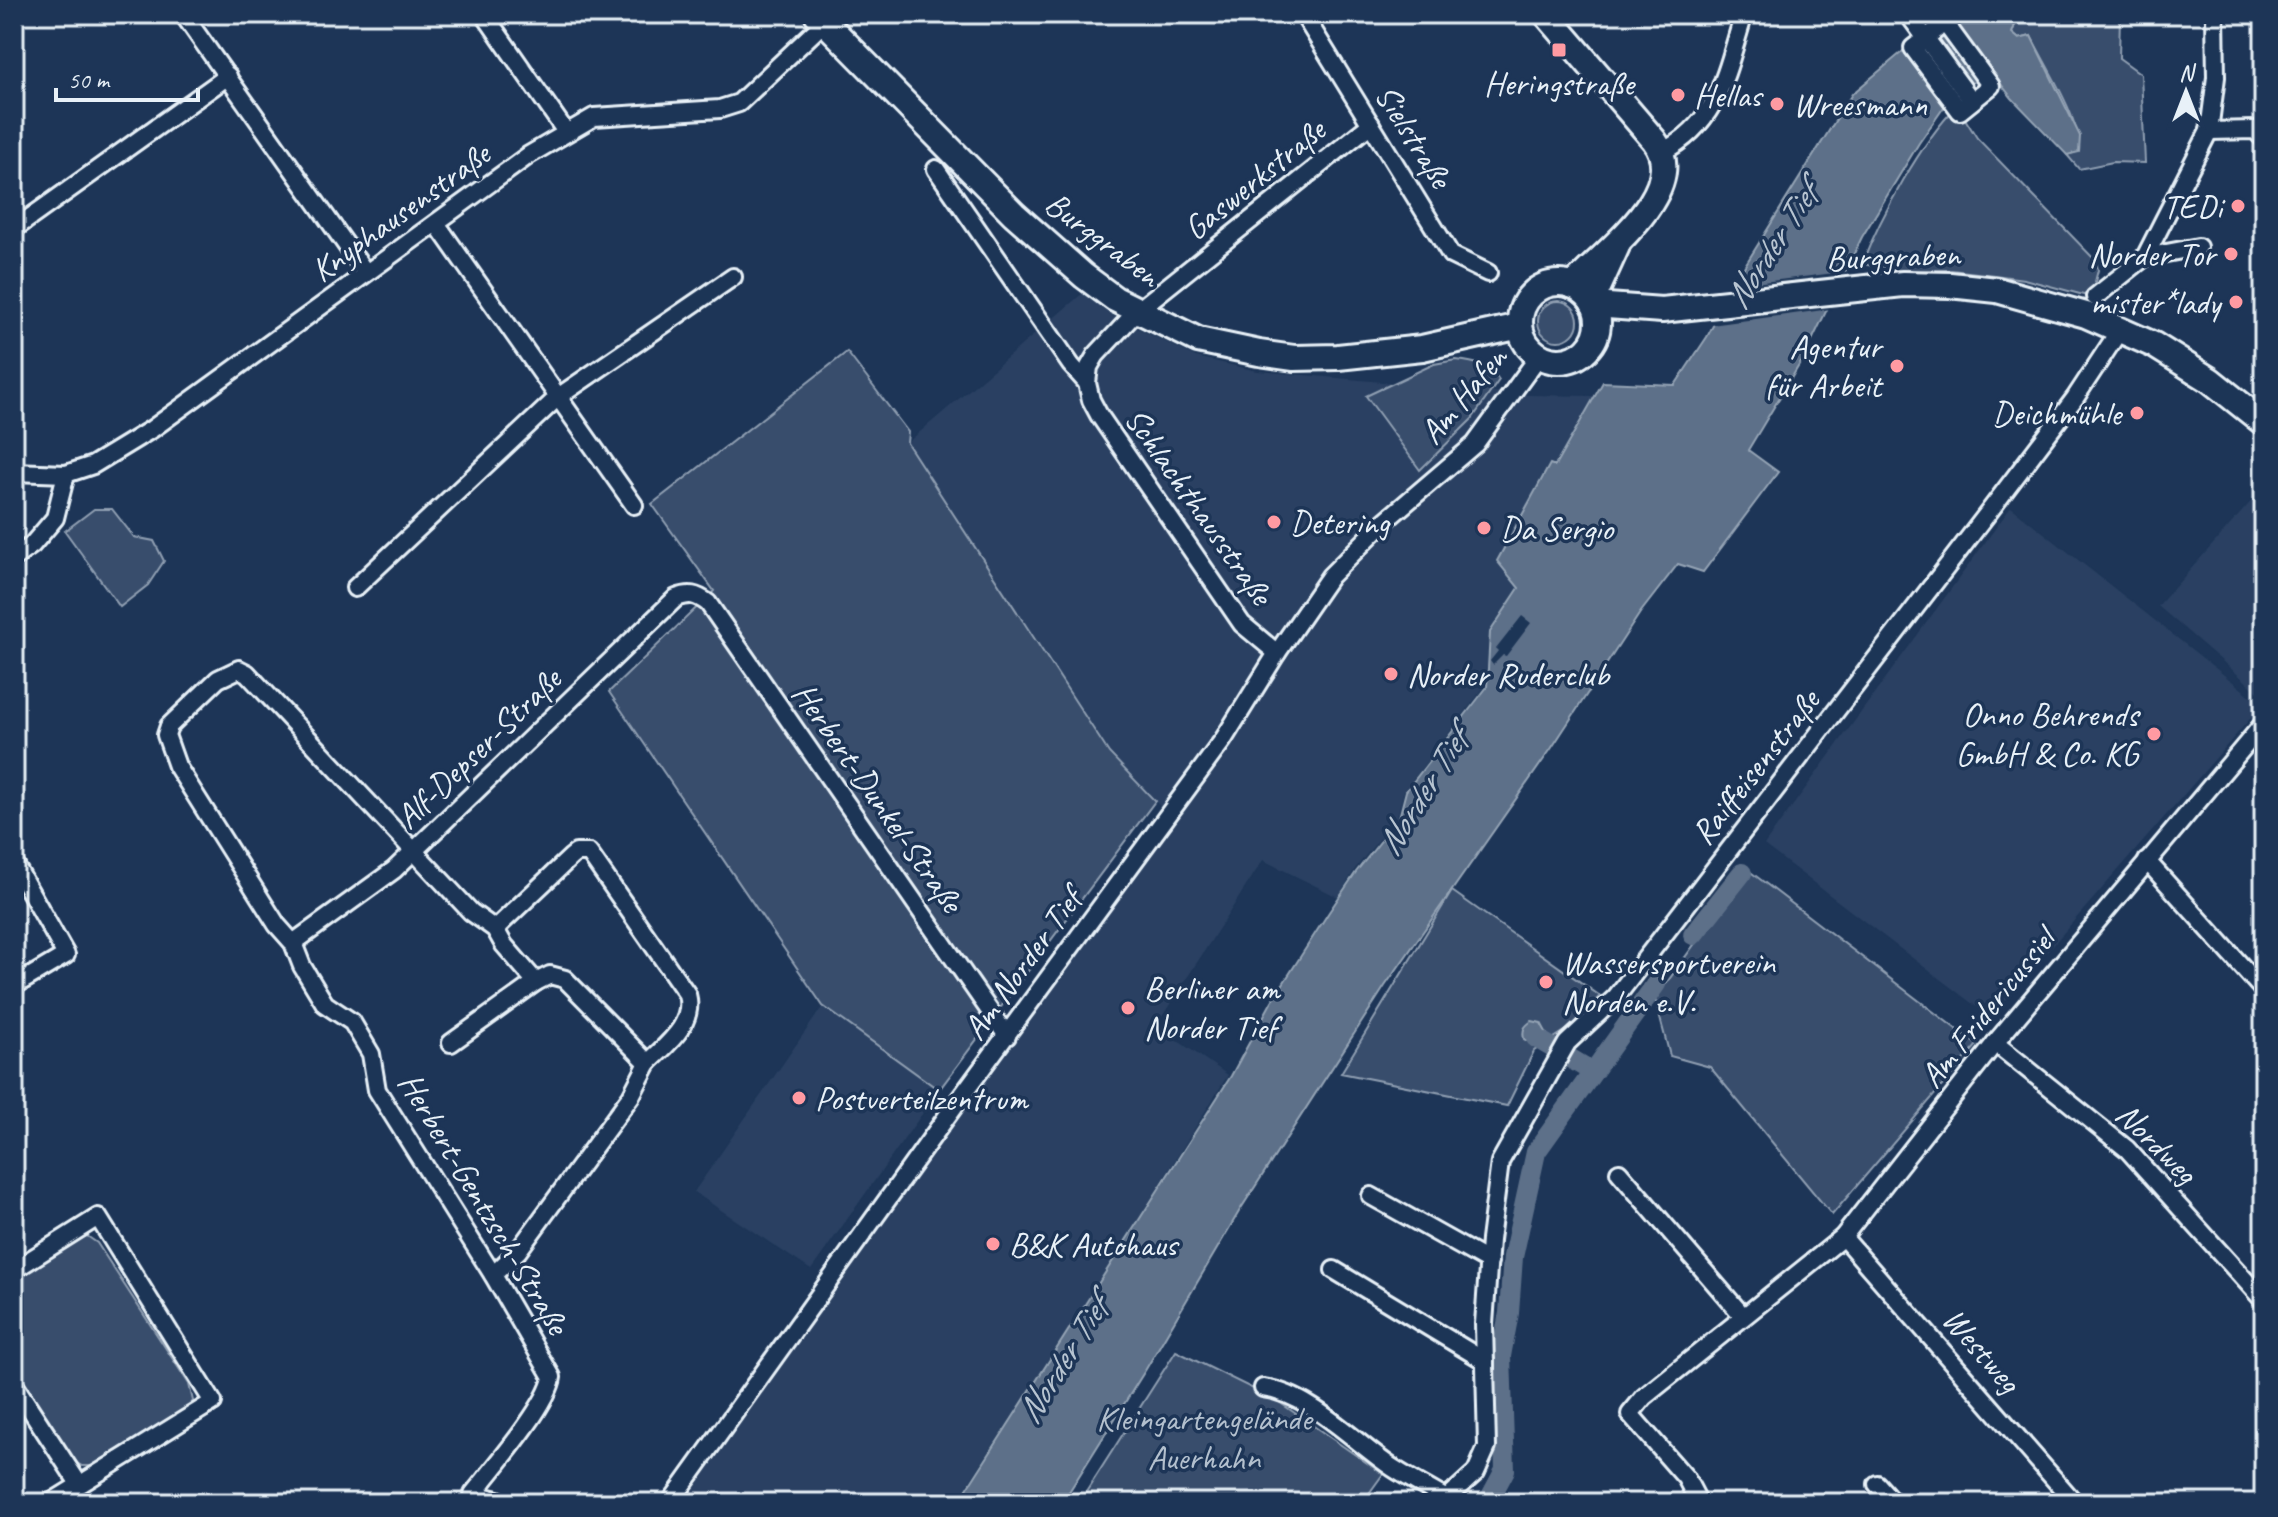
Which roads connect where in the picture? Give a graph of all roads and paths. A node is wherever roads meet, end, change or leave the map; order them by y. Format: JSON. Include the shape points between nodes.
{"nodes":[{"id":1,"x":484,"y":14,"type":"edge"},
{"id":2,"x":1303,"y":14,"type":"edge"},
{"id":3,"x":1546,"y":14,"type":"edge"},
{"id":4,"x":1744,"y":14,"type":"edge"},
{"id":5,"x":1908,"y":14,"type":"edge"},
{"id":6,"x":2215,"y":14,"type":"edge"},
{"id":7,"x":190,"y":16,"type":"edge"},
{"id":8,"x":825,"y":17,"type":"edge"},
{"id":9,"x":1925,"y":39,"type":"junction"},
{"id":10,"x":228,"y":76,"type":"junction"},
{"id":11,"x":1371,"y":124,"type":"junction"},
{"id":12,"x":2209,"y":131,"type":"junction"},
{"id":13,"x":566,"y":132,"type":"junction"},
{"id":14,"x":2264,"y":139,"type":"edge"},
{"id":15,"x":1662,"y":152,"type":"junction"},
{"id":16,"x":936,"y":169,"type":"dead end"},
{"id":17,"x":436,"y":223,"type":"junction"},
{"id":18,"x":14,"y":229,"type":"edge"},
{"id":19,"x":2198,"y":247,"type":"dead end"},
{"id":20,"x":1616,"y":248,"type":"junction"},
{"id":21,"x":2145,"y":257,"type":"junction"},
{"id":22,"x":366,"y":273,"type":"junction"},
{"id":23,"x":1488,"y":273,"type":"dead end"},
{"id":24,"x":733,"y":277,"type":"dead end"},
{"id":25,"x":2095,"y":297,"type":"dead end"},
{"id":26,"x":1589,"y":305,"type":"junction"},
{"id":27,"x":1652,"y":309,"type":"junction"},
{"id":28,"x":1137,"y":311,"type":"junction"},
{"id":29,"x":1520,"y":326,"type":"junction"},
{"id":30,"x":2121,"y":328,"type":"junction"},
{"id":31,"x":1539,"y":356,"type":"junction"},
{"id":32,"x":1087,"y":383,"type":"junction"},
{"id":33,"x":558,"y":397,"type":"junction"},
{"id":34,"x":2264,"y":423,"type":"edge"},
{"id":35,"x":14,"y":472,"type":"edge"},
{"id":36,"x":66,"y":474,"type":"junction"},
{"id":37,"x":634,"y":505,"type":"dead end"},
{"id":38,"x":14,"y":558,"type":"edge"},
{"id":39,"x":355,"y":588,"type":"dead end"},
{"id":40,"x":698,"y":595,"type":"joint"},
{"id":41,"x":1277,"y":653,"type":"junction"},
{"id":42,"x":2264,"y":723,"type":"edge"},
{"id":43,"x":415,"y":851,"type":"junction"},
{"id":44,"x":2147,"y":861,"type":"junction"},
{"id":45,"x":14,"y":863,"type":"edge"},
{"id":46,"x":495,"y":929,"type":"junction"},
{"id":47,"x":293,"y":943,"type":"junction"},
{"id":48,"x":536,"y":982,"type":"junction"},
{"id":49,"x":14,"y":986,"type":"edge"},
{"id":50,"x":2264,"y":991,"type":"edge"},
{"id":51,"x":1007,"y":1036,"type":"junction"},
{"id":52,"x":451,"y":1043,"type":"dead end"},
{"id":53,"x":1995,"y":1043,"type":"junction"},
{"id":54,"x":648,"y":1063,"type":"junction"},
{"id":55,"x":1619,"y":1172,"type":"dead end"},
{"id":56,"x":1371,"y":1196,"type":"dead end"},
{"id":57,"x":1843,"y":1237,"type":"junction"},
{"id":58,"x":1489,"y":1262,"type":"junction"},
{"id":59,"x":14,"y":1270,"type":"edge"},
{"id":60,"x":1334,"y":1270,"type":"dead end"},
{"id":61,"x":493,"y":1275,"type":"junction"},
{"id":62,"x":2264,"y":1301,"type":"edge"},
{"id":63,"x":1743,"y":1316,"type":"junction"},
{"id":64,"x":1485,"y":1361,"type":"junction"},
{"id":65,"x":14,"y":1384,"type":"edge"},
{"id":66,"x":1263,"y":1388,"type":"dead end"},
{"id":67,"x":79,"y":1484,"type":"junction"},
{"id":68,"x":1877,"y":1484,"type":"dead end"},
{"id":69,"x":1444,"y":1501,"type":"edge"},
{"id":70,"x":50,"y":1503,"type":"edge"},
{"id":71,"x":500,"y":1503,"type":"edge"},
{"id":72,"x":670,"y":1503,"type":"edge"},
{"id":73,"x":1699,"y":1503,"type":"edge"},
{"id":74,"x":1894,"y":1503,"type":"edge"},
{"id":75,"x":2075,"y":1503,"type":"edge"}],
"edges":[{"from":1,"to":13,"type":"street"},
{"from":2,"to":11,"type":"street","name":"Sielstraße"},
{"from":3,"to":15,"type":"main road"},
{"from":4,"to":15,"type":"street","via":[[1709,110],[1686,139]]},
{"from":5,"to":9,"type":"street"},
{"from":6,"to":12,"type":"street","via":[[2216,77]]},
{"from":7,"to":10,"type":"street"},
{"from":8,"to":13,"type":"street","name":"Knyphausenstraße","via":[[739,103],[720,109],[594,117]]},
{"from":8,"to":28,"type":"main road","name":"Burggraben","via":[[1014,214],[1084,276]]},
{"from":9,"to":9,"type":"street","via":[[1972,101],[1991,86],[1945,23]]},
{"from":10,"to":18,"type":"street"},
{"from":10,"to":22,"type":"street"},
{"from":11,"to":23,"type":"street","name":"Sielstraße","via":[[1451,255]]},
{"from":11,"to":28,"type":"street","name":"Gaswerkstraße"},
{"from":12,"to":14,"type":"street","via":[[2255,130]]},
{"from":12,"to":21,"type":"street"},
{"from":13,"to":17,"type":"street","name":"Knyphausenstraße"},
{"from":15,"to":20,"type":"main road","via":[[1661,187]]},
{"from":16,"to":32,"type":"street","name":"Schlachthausstraße"},
{"from":17,"to":22,"type":"street","name":"Knyphausenstraße"},
{"from":17,"to":33,"type":"street"},
{"from":19,"to":21,"type":"street"},
{"from":20,"to":26,"type":"main road"},
{"from":20,"to":27,"type":"main road","via":[[1627,294]]},
{"from":21,"to":25,"type":"street"},
{"from":22,"to":36,"type":"street","name":"Knyphausenstraße","via":[[152,429],[93,465]]},
{"from":24,"to":33,"type":"street"},
{"from":26,"to":27,"type":"main road","name":"Burggraben","via":[[1617,325]]},
{"from":26,"to":29,"type":"main road","name":"Burggraben","via":[[1558,283],[1544,286],[1523,306]]},
{"from":26,"to":31,"type":"main road","via":[[1593,342],[1569,360]]},
{"from":27,"to":30,"type":"main road","name":"Burggraben","via":[[1865,286],[1950,285],[1997,290]]},
{"from":28,"to":29,"type":"main road","name":"Burggraben","via":[[1198,340],[1294,358],[1422,348]]},
{"from":28,"to":32,"type":"street","name":"Schlachthausstraße","via":[[1096,355]]},
{"from":29,"to":31,"type":"main road"},
{"from":30,"to":34,"type":"main road","name":"Burggraben","via":[[2180,360]]},
{"from":30,"to":58,"type":"street","name":"Raiffeisenstraße","via":[[1997,502],[1616,997],[1567,1043],[1500,1162]]},
{"from":31,"to":41,"type":"street","name":"Am Hafen","via":[[1475,444],[1330,576]]},
{"from":32,"to":41,"type":"street","name":"Schlachthausstraße","via":[[1099,415],[1242,624]]},
{"from":33,"to":37,"type":"street"},
{"from":33,"to":39,"type":"street"},
{"from":35,"to":36,"type":"street","name":"Knyphausenstraße"},
{"from":36,"to":38,"type":"street","via":[[55,518]]},
{"from":40,"to":43,"type":"street","name":"Alf-Depser-Straße","via":[[676,598]]},
{"from":40,"to":51,"type":"street","name":"Herbert-Dunkel-Straße"},
{"from":41,"to":51,"type":"street","name":"Am Norder Tief","via":[[1223,740]]},
{"from":42,"to":44,"type":"street","name":"Am Fridericussiel"},
{"from":43,"to":46,"type":"street","via":[[471,912]]},
{"from":43,"to":47,"type":"street","name":"Alf-Depser-Straße"},
{"from":43,"to":47,"type":"street","name":"Herbert-Gentzsch-Straße","via":[[247,673],[239,669],[218,679],[169,726],[168,745]]},
{"from":44,"to":50,"type":"street"},
{"from":44,"to":53,"type":"street","name":"Am Fridericussiel"},
{"from":45,"to":49,"type":"street","via":[[66,955]]},
{"from":46,"to":48,"type":"street"},
{"from":46,"to":54,"type":"street","via":[[571,857],[589,853],[687,994],[686,1022]]},
{"from":47,"to":61,"type":"street","name":"Herbert-Gentzsch-Straße","via":[[325,1004],[352,1022],[371,1054],[377,1090]]},
{"from":48,"to":52,"type":"street"},
{"from":48,"to":54,"type":"street","via":[[550,975],[565,979]]},
{"from":51,"to":72,"type":"street","name":"Am Norder Tief"},
{"from":53,"to":57,"type":"street","name":"Am Fridericussiel"},
{"from":53,"to":62,"type":"street","name":"Nordweg","via":[[2127,1149]]},
{"from":54,"to":61,"type":"street","via":[[631,1096],[518,1251]]},
{"from":55,"to":63,"type":"street"},
{"from":56,"to":58,"type":"street"},
{"from":57,"to":63,"type":"street","name":"Am Fridericussiel"},
{"from":57,"to":75,"type":"street","name":"Westweg"},
{"from":58,"to":64,"type":"street","name":"Raiffeisenstraße"},
{"from":59,"to":67,"type":"street","via":[[98,1217],[213,1402]]},
{"from":60,"to":64,"type":"street"},
{"from":61,"to":71,"type":"street","name":"Herbert-Gentzsch-Straße","via":[[552,1377],[551,1386],[473,1494]]},
{"from":63,"to":73,"type":"street","name":"Am Fridericussiel","via":[[1630,1414],[1686,1478]]},
{"from":64,"to":69,"type":"street","name":"Raiffeisenstraße","via":[[1487,1447],[1476,1472]]},
{"from":65,"to":67,"type":"street"},
{"from":66,"to":69,"type":"street","name":"Raiffeisenstraße","via":[[1294,1397]]},
{"from":67,"to":70,"type":"street"},
{"from":68,"to":74,"type":"street"}]}
